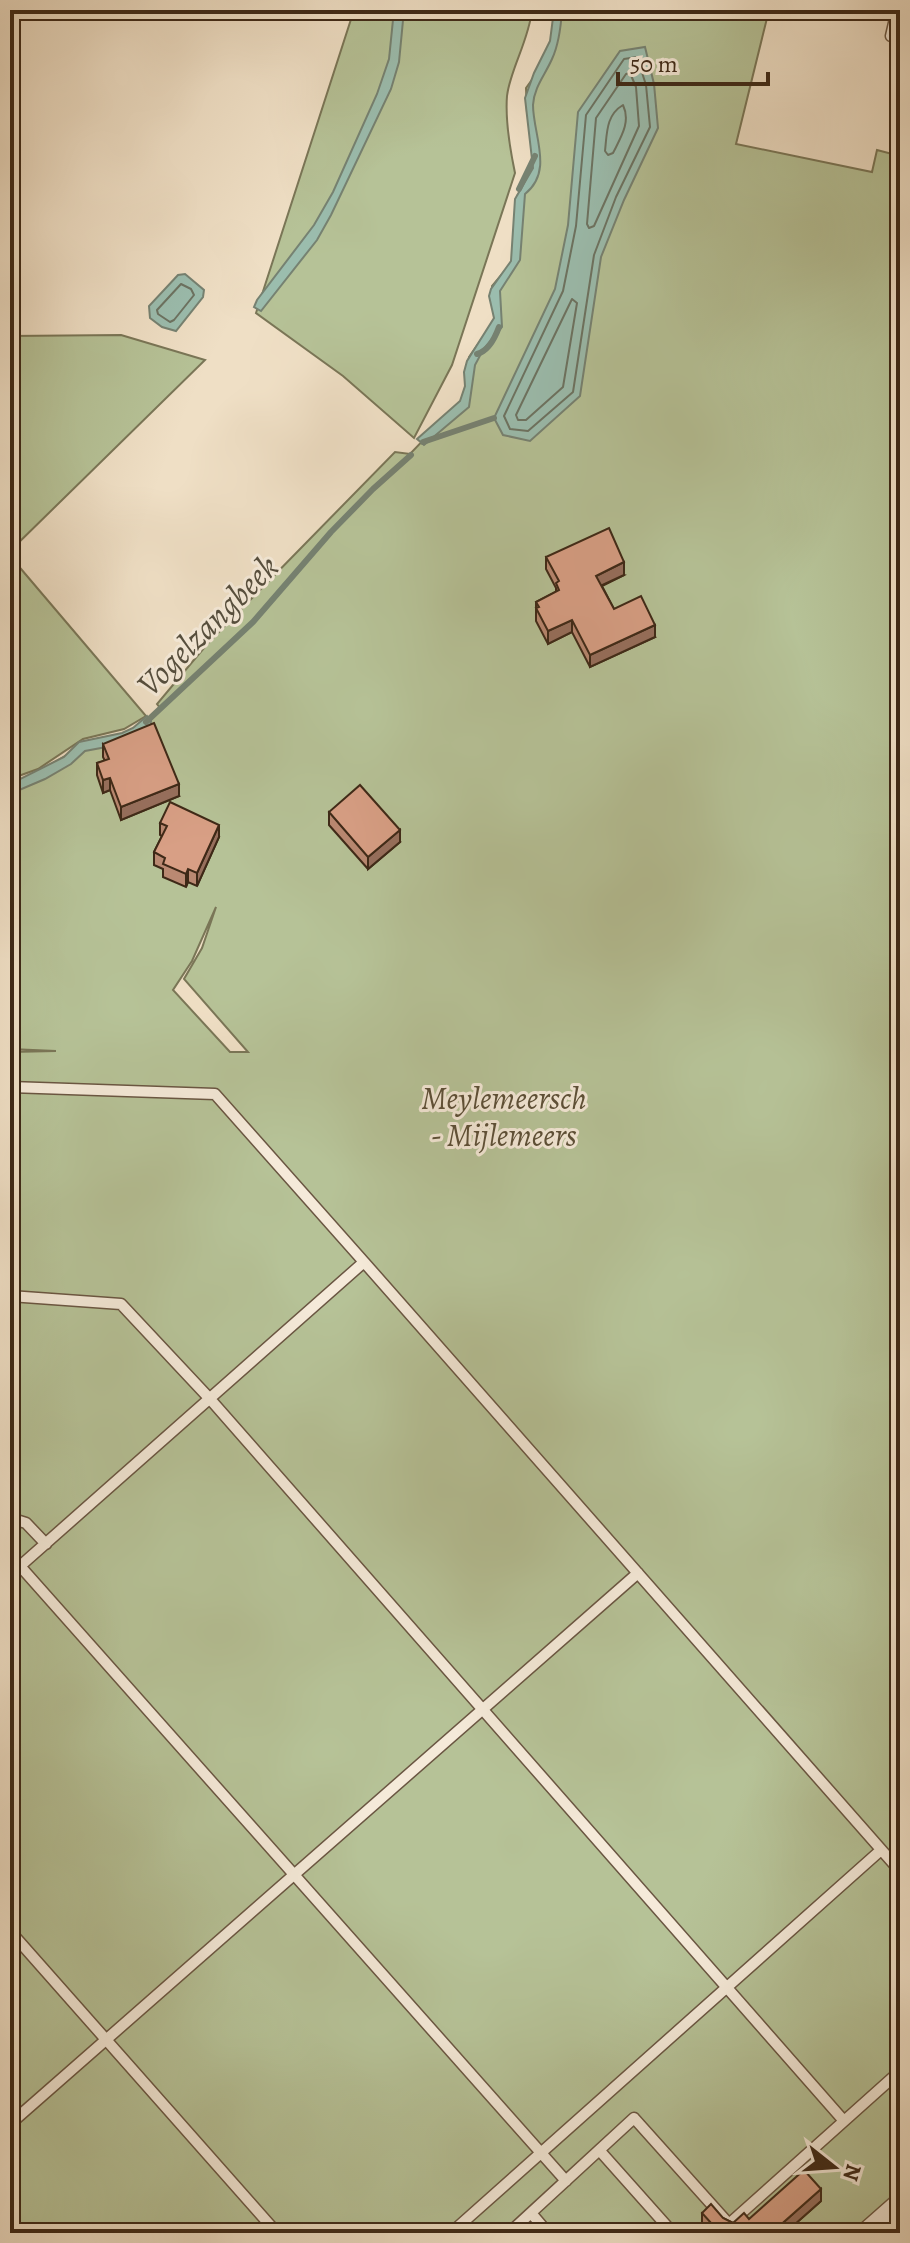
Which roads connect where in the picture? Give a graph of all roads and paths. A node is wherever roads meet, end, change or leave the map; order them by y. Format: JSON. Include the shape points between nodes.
{"nodes":[{"id":1,"x":897,"y":10,"type":"edge"},
{"id":2,"x":891,"y":36,"type":"dead end"},
{"id":3,"x":10,"y":1087,"type":"edge"},
{"id":4,"x":364,"y":1262,"type":"junction"},
{"id":5,"x":10,"y":1296,"type":"edge"},
{"id":6,"x":210,"y":1399,"type":"junction"},
{"id":7,"x":10,"y":1518,"type":"edge"},
{"id":8,"x":46,"y":1544,"type":"junction"},
{"id":9,"x":20,"y":1566,"type":"junction"},
{"id":10,"x":638,"y":1573,"type":"junction"},
{"id":11,"x":10,"y":1575,"type":"edge"},
{"id":12,"x":483,"y":1709,"type":"junction"},
{"id":13,"x":881,"y":1850,"type":"junction"},
{"id":14,"x":900,"y":1871,"type":"edge"},
{"id":15,"x":294,"y":1875,"type":"junction"},
{"id":16,"x":10,"y":1931,"type":"edge"},
{"id":17,"x":728,"y":1988,"type":"junction"},
{"id":18,"x":106,"y":2039,"type":"junction"},
{"id":19,"x":900,"y":2071,"type":"edge"},
{"id":20,"x":844,"y":2121,"type":"junction"},
{"id":21,"x":10,"y":2124,"type":"edge"},
{"id":22,"x":600,"y":2151,"type":"junction"},
{"id":23,"x":542,"y":2154,"type":"junction"},
{"id":24,"x":566,"y":2181,"type":"junction"},
{"id":25,"x":899,"y":2206,"type":"edge"},
{"id":26,"x":531,"y":2213,"type":"junction"},
{"id":27,"x":277,"y":2233,"type":"edge"},
{"id":28,"x":451,"y":2233,"type":"edge"},
{"id":29,"x":509,"y":2233,"type":"edge"},
{"id":30,"x":548,"y":2233,"type":"edge"},
{"id":31,"x":673,"y":2233,"type":"edge"},
{"id":32,"x":866,"y":2233,"type":"edge"}],
"edges":[{"from":1,"to":2,"type":"lane"},
{"from":3,"to":4,"type":"lane","via":[[215,1094]]},
{"from":4,"to":6,"type":"lane"},
{"from":4,"to":10,"type":"lane"},
{"from":5,"to":6,"type":"lane","via":[[121,1304]]},
{"from":6,"to":8,"type":"lane"},
{"from":6,"to":12,"type":"lane"},
{"from":7,"to":8,"type":"lane","via":[[26,1523]]},
{"from":8,"to":9,"type":"lane"},
{"from":9,"to":11,"type":"lane"},
{"from":9,"to":15,"type":"lane"},
{"from":10,"to":12,"type":"lane"},
{"from":10,"to":13,"type":"lane"},
{"from":12,"to":15,"type":"lane"},
{"from":12,"to":17,"type":"lane"},
{"from":13,"to":14,"type":"lane"},
{"from":13,"to":17,"type":"lane"},
{"from":15,"to":18,"type":"lane"},
{"from":15,"to":23,"type":"lane"},
{"from":16,"to":18,"type":"lane"},
{"from":17,"to":20,"type":"lane"},
{"from":17,"to":23,"type":"lane"},
{"from":18,"to":21,"type":"lane"},
{"from":18,"to":27,"type":"lane"},
{"from":19,"to":20,"type":"lane"},
{"from":20,"to":22,"type":"lane","via":[[729,2224],[634,2118]]},
{"from":22,"to":24,"type":"lane"},
{"from":22,"to":31,"type":"lane"},
{"from":23,"to":24,"type":"lane"},
{"from":23,"to":28,"type":"lane"},
{"from":24,"to":26,"type":"lane"},
{"from":25,"to":32,"type":"street"},
{"from":26,"to":29,"type":"lane"},
{"from":26,"to":30,"type":"lane"}]}
